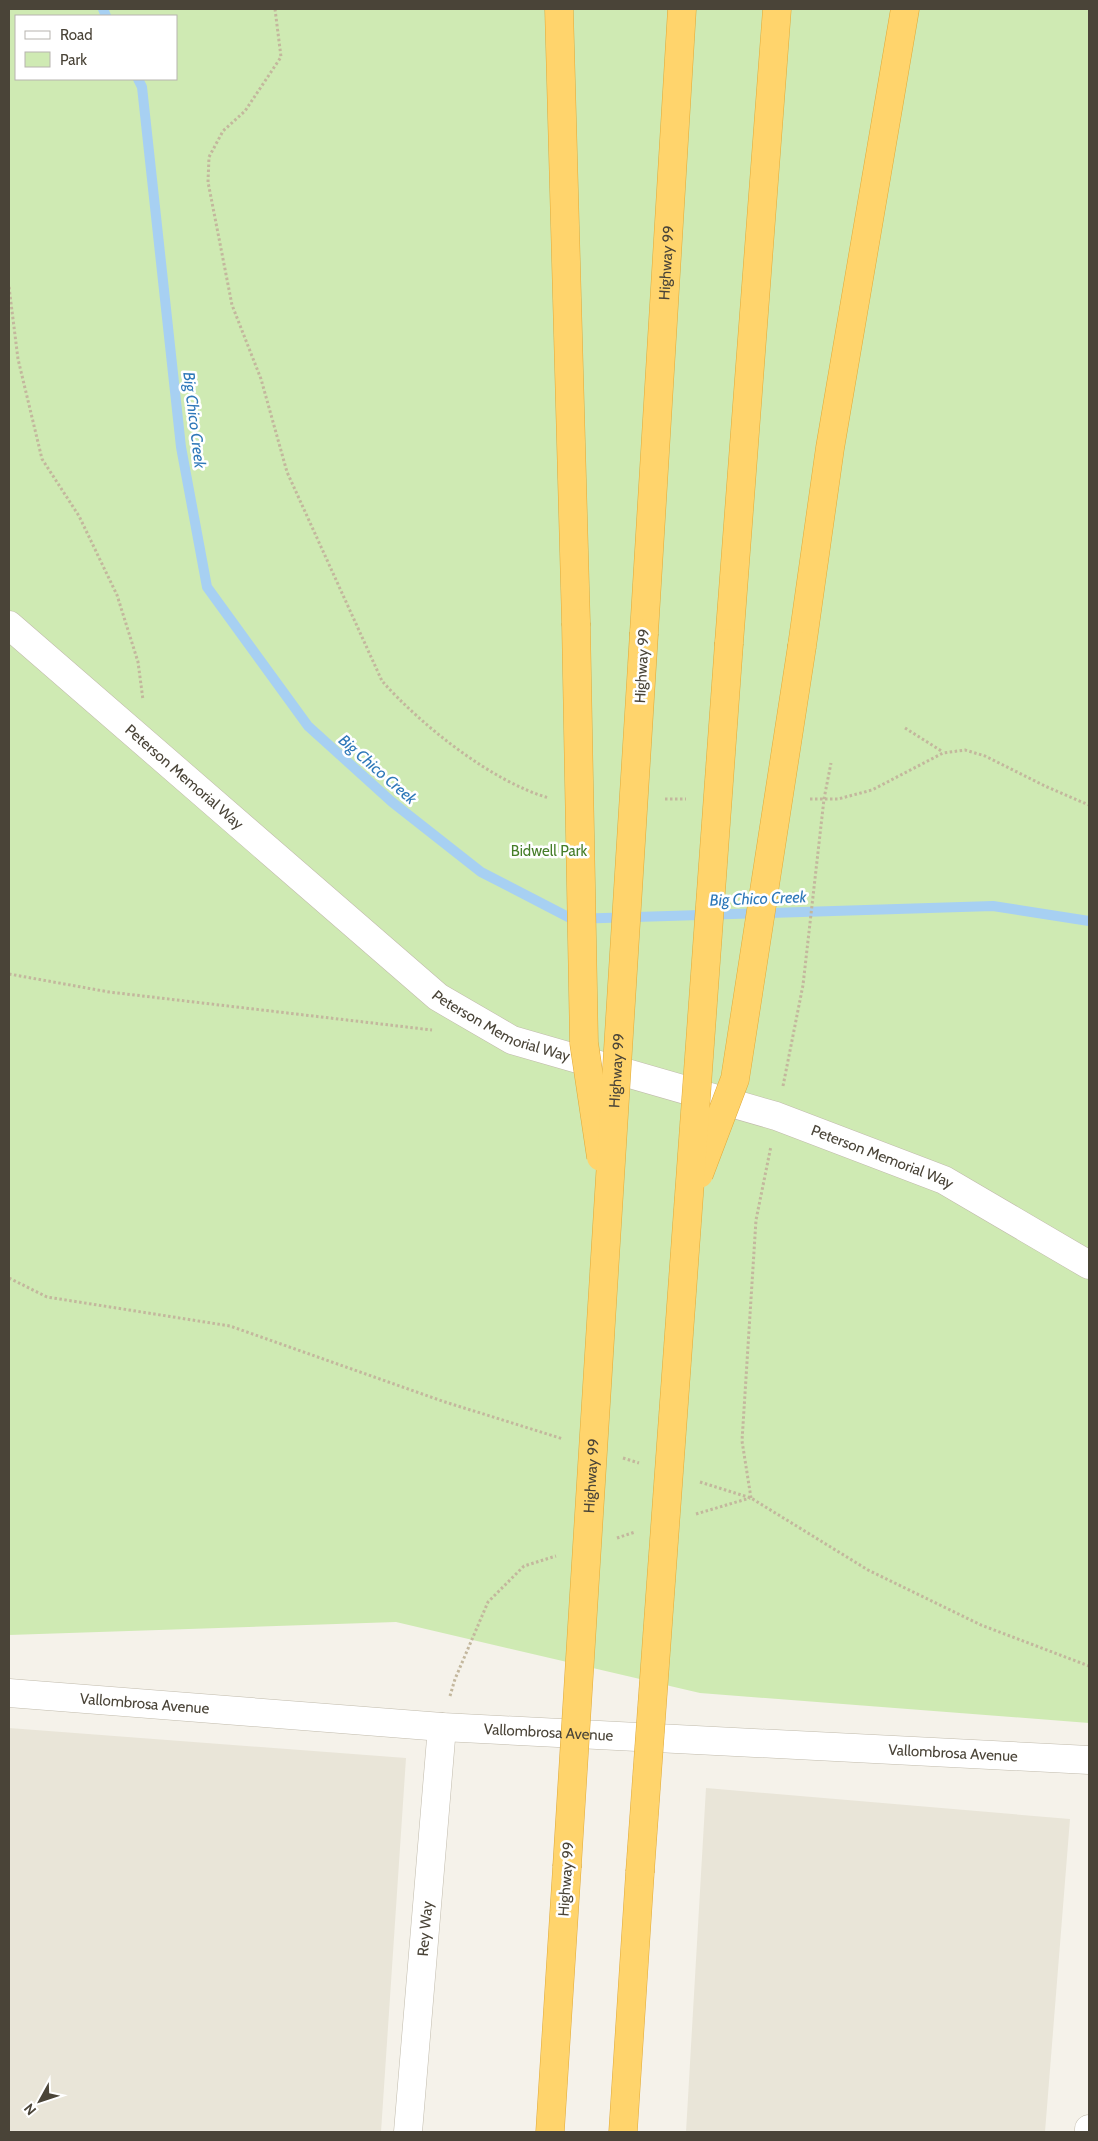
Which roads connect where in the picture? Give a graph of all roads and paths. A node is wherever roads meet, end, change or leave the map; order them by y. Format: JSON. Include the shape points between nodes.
{"nodes":[{"id":1,"x":275,"y":9,"type":"edge"},
{"id":2,"x":559,"y":9,"type":"edge"},
{"id":3,"x":682,"y":9,"type":"edge"},
{"id":4,"x":777,"y":9,"type":"edge"},
{"id":5,"x":905,"y":9,"type":"edge"},
{"id":6,"x":9,"y":287,"type":"edge"},
{"id":7,"x":9,"y":624,"type":"edge"},
{"id":8,"x":904,"y":728,"type":"dead end"},
{"id":9,"x":150,"y":748,"type":"junction"},
{"id":10,"x":943,"y":752,"type":"junction"},
{"id":11,"x":831,"y":763,"type":"dead end"},
{"id":12,"x":557,"y":798,"type":"dead end"},
{"id":13,"x":656,"y":799,"type":"dead end"},
{"id":14,"x":696,"y":799,"type":"dead end"},
{"id":15,"x":804,"y":799,"type":"dead end"},
{"id":16,"x":824,"y":799,"type":"junction"},
{"id":17,"x":1089,"y":805,"type":"edge"},
{"id":18,"x":9,"y":974,"type":"edge"},
{"id":19,"x":434,"y":1030,"type":"dead end"},
{"id":20,"x":776,"y":1116,"type":"junction"},
{"id":21,"x":688,"y":1201,"type":"junction"},
{"id":22,"x":609,"y":1213,"type":"junction"},
{"id":23,"x":1089,"y":1266,"type":"edge"},
{"id":24,"x":9,"y":1278,"type":"edge"},
{"id":25,"x":573,"y":1442,"type":"dead end"},
{"id":26,"x":620,"y":1457,"type":"dead end"},
{"id":27,"x":648,"y":1465,"type":"dead end"},
{"id":28,"x":694,"y":1480,"type":"dead end"},
{"id":29,"x":751,"y":1498,"type":"junction"},
{"id":30,"x":1089,"y":1666,"type":"edge"},
{"id":31,"x":9,"y":1692,"type":"edge"},
{"id":32,"x":442,"y":1727,"type":"junction"},
{"id":33,"x":1089,"y":1760,"type":"edge"},
{"id":34,"x":408,"y":2132,"type":"edge"},
{"id":35,"x":550,"y":2132,"type":"edge"},
{"id":36,"x":624,"y":2132,"type":"edge"}],
"edges":[{"from":1,"to":12,"type":"path","via":[[281,57],[245,111],[222,131],[209,157],[208,182],[232,305],[261,379],[286,472],[382,681],[461,752],[500,777],[547,798]]},
{"from":2,"to":22,"type":"highway","bridge":true,"via":[[584,1043]]},
{"from":3,"to":22,"type":"highway","name":"Highway 99","bridge":true},
{"from":4,"to":21,"type":"highway","bridge":true},
{"from":5,"to":21,"type":"highway","bridge":true,"via":[[830,448],[735,1079]]},
{"from":6,"to":9,"type":"path","via":[[18,359],[42,459],[79,516],[117,595],[138,662]]},
{"from":7,"to":9,"type":"street","name":"Peterson Memorial Way"},
{"from":8,"to":10,"type":"path"},
{"from":9,"to":20,"type":"street","name":"Peterson Memorial Way","via":[[438,996],[512,1040]]},
{"from":10,"to":16,"type":"path","via":[[872,790],[838,799]]},
{"from":10,"to":17,"type":"path","via":[[965,750],[985,756]]},
{"from":11,"to":16,"type":"path"},
{"from":13,"to":14,"type":"path"},
{"from":15,"to":16,"type":"path"},
{"from":16,"to":20,"type":"path","via":[[803,985]]},
{"from":18,"to":19,"type":"path","via":[[109,992]]},
{"from":20,"to":23,"type":"street","name":"Peterson Memorial Way","via":[[944,1180]]},
{"from":20,"to":29,"type":"path","via":[[756,1220],[742,1441]]},
{"from":21,"to":36,"type":"highway","bridge":true},
{"from":22,"to":35,"type":"highway","name":"Highway 99","bridge":true},
{"from":24,"to":25,"type":"path","via":[[47,1297],[230,1326],[442,1401]]},
{"from":26,"to":27,"type":"path"},
{"from":28,"to":29,"type":"path"},
{"from":29,"to":30,"type":"path","via":[[868,1570],[981,1625]]},
{"from":31,"to":32,"type":"street","name":"Vallombrosa Avenue"},
{"from":32,"to":33,"type":"street","name":"Vallombrosa Avenue"},
{"from":32,"to":34,"type":"street","name":"Rey Way"}]}
